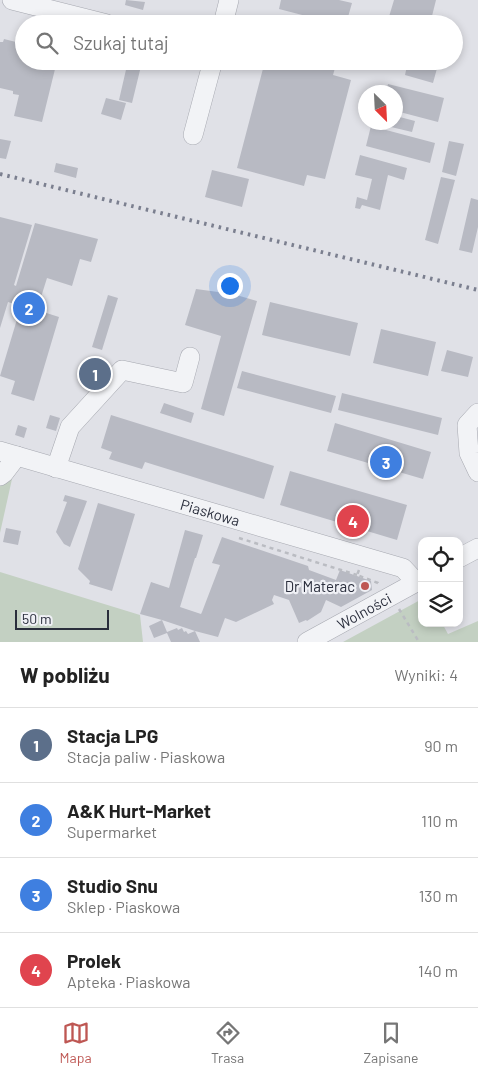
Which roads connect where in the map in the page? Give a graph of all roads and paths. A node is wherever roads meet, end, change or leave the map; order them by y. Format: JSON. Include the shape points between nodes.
{"nodes":[{"id":1,"x":12,"y":0,"type":"edge"},
{"id":2,"x":229,"y":0,"type":"edge"},
{"id":3,"x":71,"y":15,"type":"edge"},
{"id":4,"x":225,"y":15,"type":"edge"},
{"id":5,"x":210,"y":70,"type":"edge"},
{"id":6,"x":193,"y":135,"type":"dead end"},
{"id":7,"x":190,"y":357,"type":"dead end"},
{"id":8,"x":478,"y":413,"type":"edge"},
{"id":9,"x":8,"y":453,"type":"edge"},
{"id":10,"x":56,"y":468,"type":"junction"},
{"id":11,"x":478,"y":472,"type":"edge"},
{"id":12,"x":0,"y":476,"type":"edge"},
{"id":13,"x":478,"y":548,"type":"edge"},
{"id":14,"x":463,"y":556,"type":"edge"},
{"id":15,"x":418,"y":579,"type":"edge"},
{"id":16,"x":418,"y":581,"type":"edge"},
{"id":17,"x":399,"y":609,"type":"dead end"},
{"id":18,"x":307,"y":642,"type":"edge"},
{"id":19,"x":419,"y":642,"type":"edge"}],
"edges":[{"from":1,"to":3,"type":"street"},
{"from":2,"to":4,"type":"street"},
{"from":5,"to":6,"type":"street"},
{"from":7,"to":10,"type":"street","via":[[183,383],[122,370],[70,427]]},
{"from":8,"to":11,"type":"street","via":[[467,425],[469,453]]},
{"from":9,"to":10,"type":"street","name":"Piaskowa"},
{"from":9,"to":12,"type":"street","via":[[4,473]]},
{"from":10,"to":15,"type":"street","name":"Piaskowa","via":[[403,568]]},
{"from":13,"to":14,"type":"street"},
{"from":16,"to":18,"type":"street","name":"Wolności"},
{"from":17,"to":19,"type":"path"}]}
